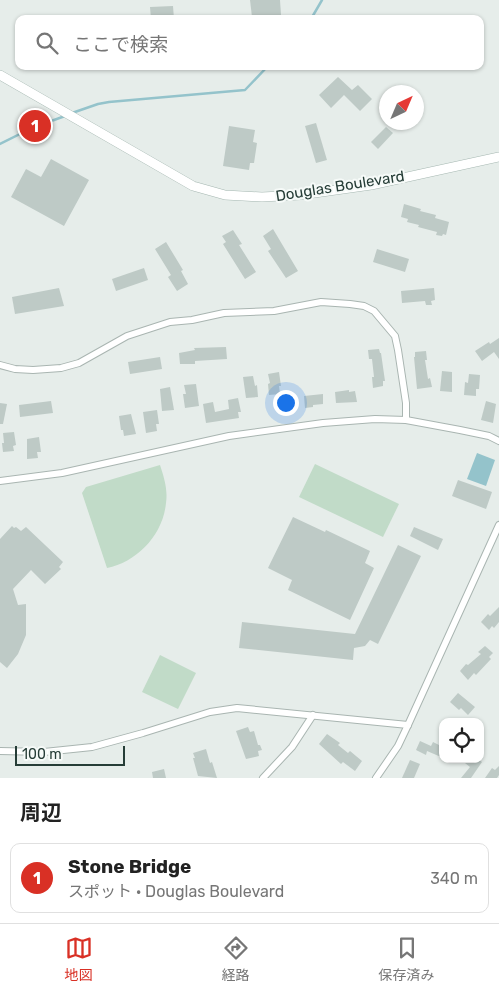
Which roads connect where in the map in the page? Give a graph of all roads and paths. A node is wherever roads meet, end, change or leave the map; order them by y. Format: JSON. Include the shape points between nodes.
{"nodes":[{"id":1,"x":0,"y":75,"type":"edge"},
{"id":2,"x":499,"y":158,"type":"edge"},
{"id":3,"x":0,"y":365,"type":"edge"},
{"id":4,"x":406,"y":420,"type":"junction"},
{"id":5,"x":499,"y":441,"type":"edge"},
{"id":6,"x":0,"y":480,"type":"edge"},
{"id":7,"x":499,"y":525,"type":"edge"},
{"id":8,"x":313,"y":714,"type":"junction"},
{"id":9,"x":408,"y":725,"type":"junction"},
{"id":10,"x":0,"y":751,"type":"edge"},
{"id":11,"x":263,"y":778,"type":"edge"},
{"id":12,"x":376,"y":778,"type":"edge"}],
"edges":[{"from":1,"to":2,"type":"street","name":"Douglas Boulevard","via":[[193,186],[225,195],[300,195],[371,185]]},
{"from":3,"to":4,"type":"street","via":[[33,370],[61,368],[79,364],[145,328],[170,322],[224,313],[274,311],[320,302],[350,304],[374,311],[394,336]]},
{"from":4,"to":5,"type":"street","via":[[489,436]]},
{"from":4,"to":6,"type":"street","via":[[323,423],[229,436],[62,473]]},
{"from":7,"to":9,"type":"street"},
{"from":8,"to":9,"type":"street"},
{"from":8,"to":10,"type":"street","via":[[237,708],[210,712],[92,747],[44,752]]},
{"from":8,"to":11,"type":"street","via":[[292,747]]},
{"from":9,"to":12,"type":"street"}]}
